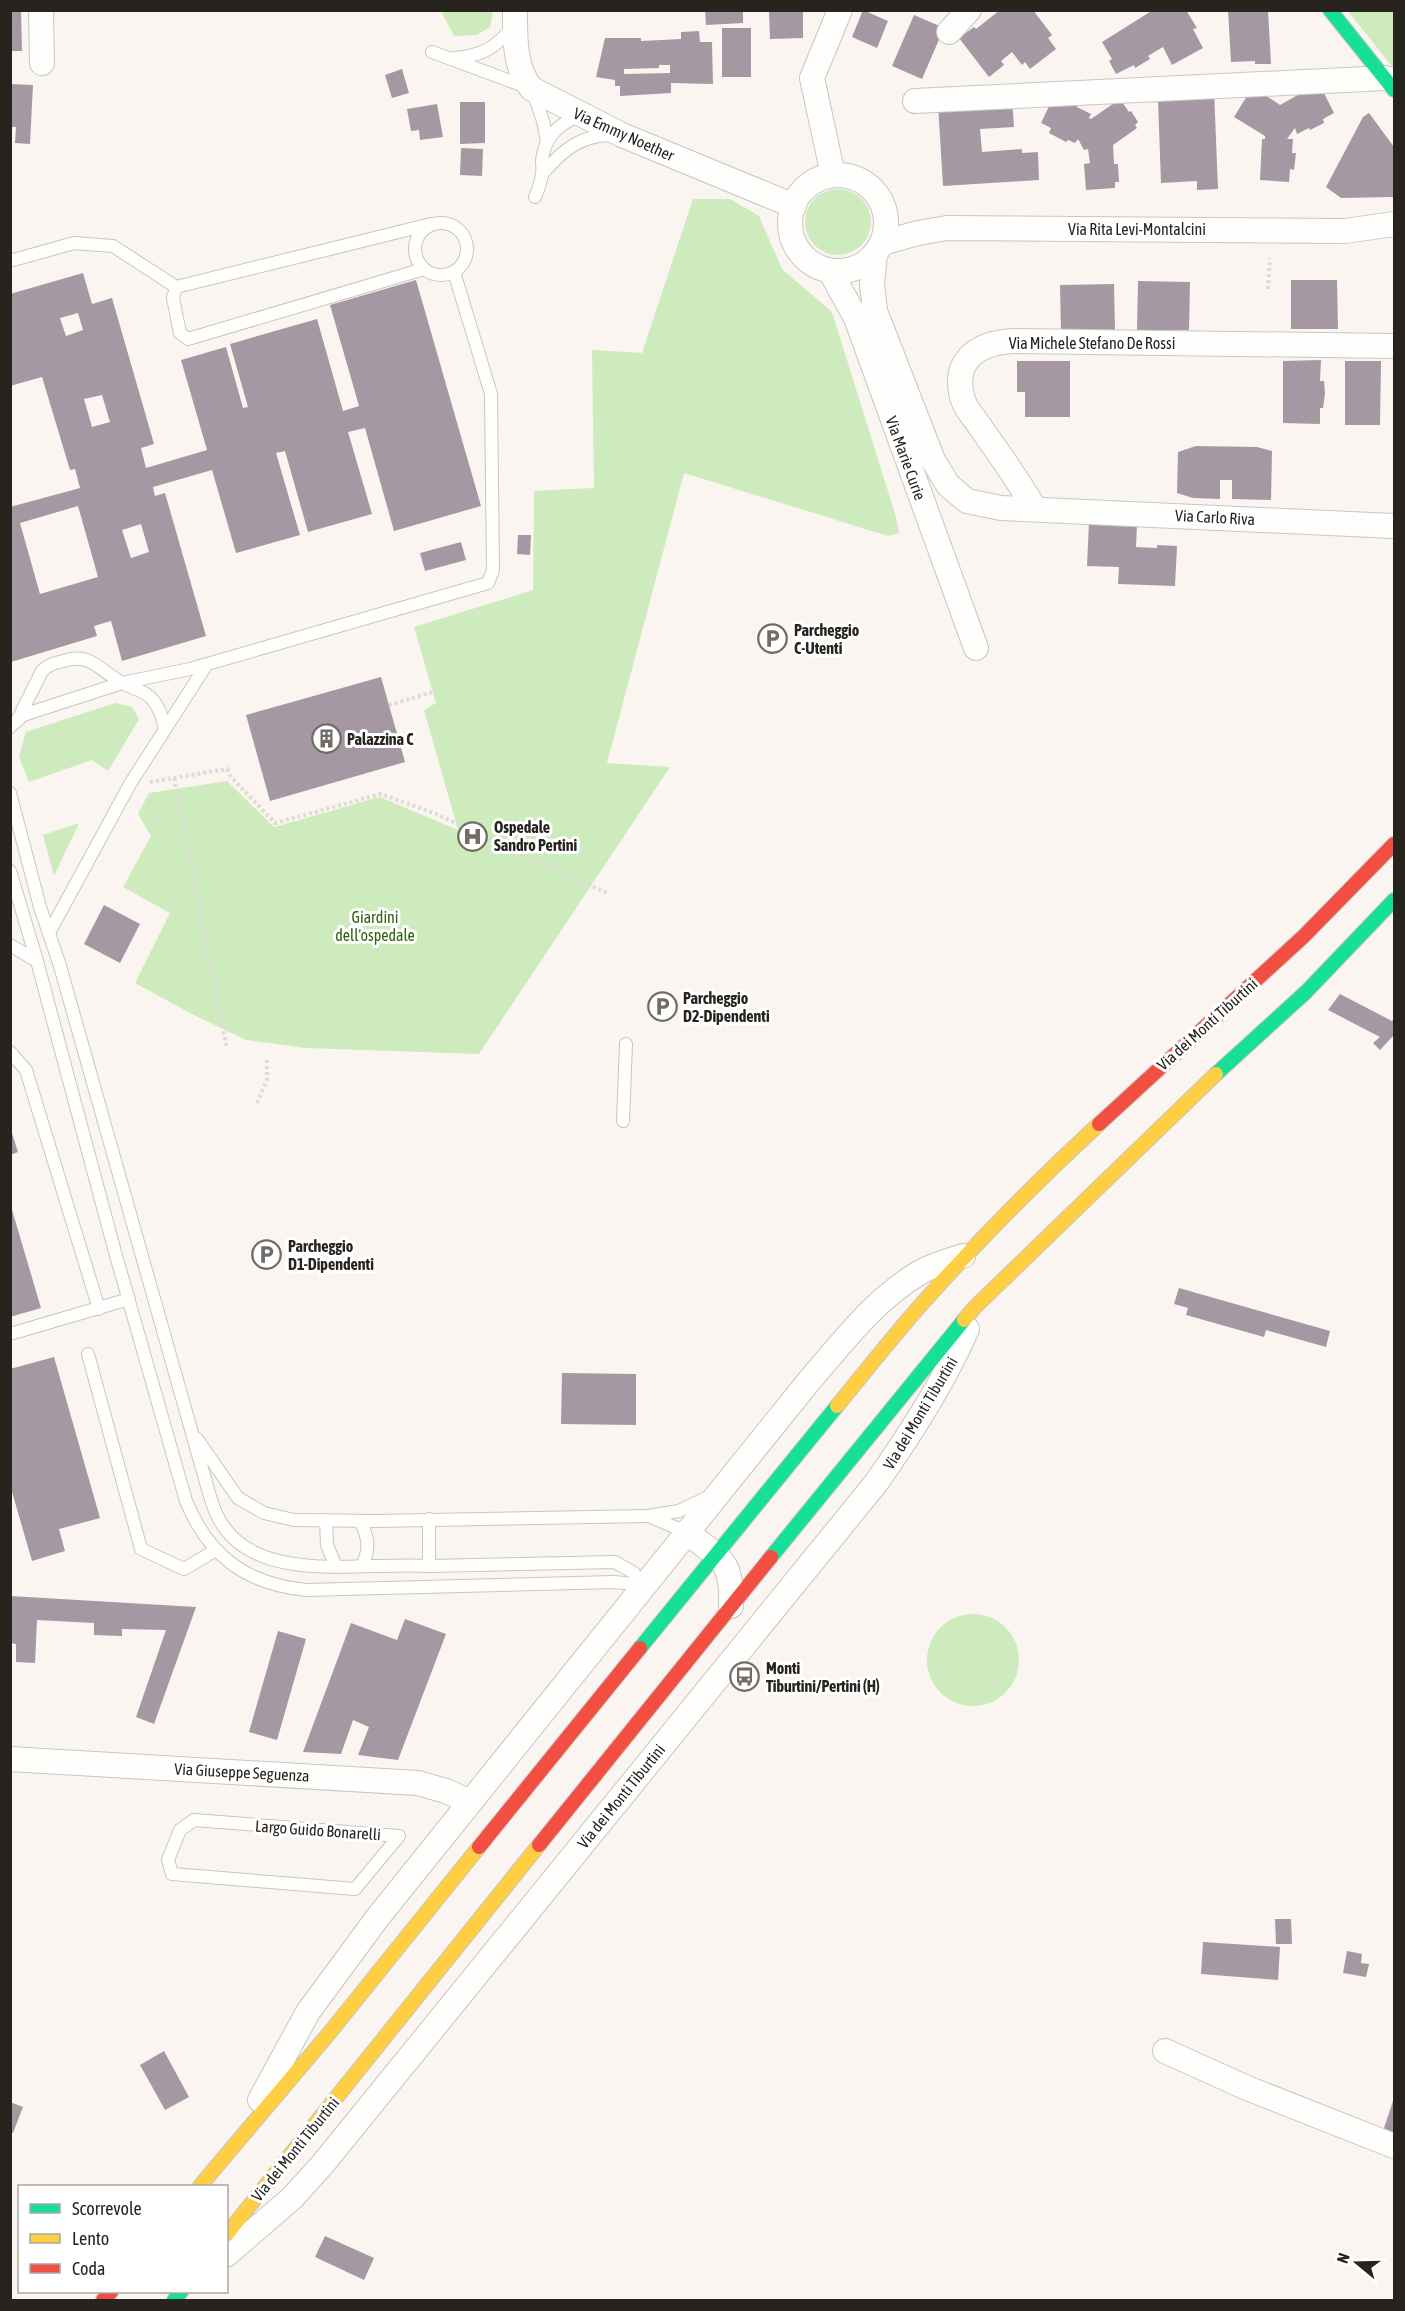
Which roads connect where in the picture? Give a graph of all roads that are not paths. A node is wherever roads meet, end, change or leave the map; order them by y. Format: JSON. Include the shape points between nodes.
{"nodes":[{"id":1,"x":41,"y":10,"type":"edge"},
{"id":2,"x":840,"y":10,"type":"edge"},
{"id":3,"x":969,"y":10,"type":"edge"},
{"id":4,"x":1330,"y":10,"type":"edge"},
{"id":5,"x":515,"y":17,"type":"edge"},
{"id":6,"x":949,"y":32,"type":"dead end"},
{"id":7,"x":432,"y":52,"type":"dead end"},
{"id":8,"x":450,"y":59,"type":"junction"},
{"id":9,"x":42,"y":63,"type":"dead end"},
{"id":10,"x":1390,"y":84,"type":"edge"},
{"id":11,"x":532,"y":89,"type":"junction"},
{"id":12,"x":915,"y":101,"type":"dead end"},
{"id":13,"x":580,"y":115,"type":"junction"},
{"id":14,"x":622,"y":135,"type":"junction"},
{"id":15,"x":547,"y":141,"type":"junction"},
{"id":16,"x":543,"y":173,"type":"junction"},
{"id":17,"x":833,"y":176,"type":"junction"},
{"id":18,"x":536,"y":197,"type":"dead end"},
{"id":19,"x":794,"y":206,"type":"junction"},
{"id":20,"x":431,"y":224,"type":"junction"},
{"id":21,"x":1395,"y":224,"type":"edge"},
{"id":22,"x":878,"y":249,"type":"junction"},
{"id":23,"x":10,"y":261,"type":"edge"},
{"id":24,"x":423,"y":269,"type":"junction"},
{"id":25,"x":830,"y":271,"type":"junction"},
{"id":26,"x":454,"y":272,"type":"junction"},
{"id":27,"x":176,"y":287,"type":"junction"},
{"id":28,"x":1395,"y":346,"type":"edge"},
{"id":29,"x":1035,"y":508,"type":"junction"},
{"id":30,"x":1395,"y":526,"type":"edge"},
{"id":31,"x":976,"y":648,"type":"dead end"},
{"id":32,"x":207,"y":664,"type":"junction"},
{"id":33,"x":122,"y":683,"type":"junction"},
{"id":34,"x":14,"y":724,"type":"edge"},
{"id":35,"x":165,"y":728,"type":"junction"},
{"id":36,"x":10,"y":793,"type":"edge"},
{"id":37,"x":1395,"y":844,"type":"edge"},
{"id":38,"x":10,"y":871,"type":"edge"},
{"id":39,"x":1395,"y":900,"type":"edge"},
{"id":40,"x":50,"y":933,"type":"junction"},
{"id":41,"x":10,"y":945,"type":"edge"},
{"id":42,"x":37,"y":961,"type":"junction"},
{"id":43,"x":626,"y":1044,"type":"dead end"},
{"id":44,"x":10,"y":1052,"type":"edge"},
{"id":45,"x":623,"y":1121,"type":"dead end"},
{"id":46,"x":968,"y":1254,"type":"junction"},
{"id":47,"x":129,"y":1299,"type":"junction"},
{"id":48,"x":975,"y":1307,"type":"junction"},
{"id":49,"x":99,"y":1309,"type":"junction"},
{"id":50,"x":10,"y":1334,"type":"edge"},
{"id":51,"x":88,"y":1354,"type":"dead end"},
{"id":52,"x":191,"y":1431,"type":"junction"},
{"id":53,"x":719,"y":1491,"type":"junction"},
{"id":54,"x":648,"y":1516,"type":"junction"},
{"id":55,"x":429,"y":1519,"type":"junction"},
{"id":56,"x":326,"y":1520,"type":"junction"},
{"id":57,"x":360,"y":1521,"type":"junction"},
{"id":58,"x":686,"y":1532,"type":"junction"},
{"id":59,"x":216,"y":1550,"type":"junction"},
{"id":60,"x":715,"y":1554,"type":"junction"},
{"id":61,"x":362,"y":1566,"type":"junction"},
{"id":62,"x":429,"y":1566,"type":"junction"},
{"id":63,"x":336,"y":1567,"type":"junction"},
{"id":64,"x":642,"y":1588,"type":"junction"},
{"id":65,"x":731,"y":1606,"type":"junction"},
{"id":66,"x":10,"y":1759,"type":"edge"},
{"id":67,"x":470,"y":1802,"type":"junction"},
{"id":68,"x":172,"y":1874,"type":"joint"},
{"id":69,"x":1166,"y":2051,"type":"dead end"},
{"id":70,"x":240,"y":2138,"type":"junction"},
{"id":71,"x":1395,"y":2146,"type":"edge"},
{"id":72,"x":202,"y":2185,"type":"edge"},
{"id":73,"x":228,"y":2233,"type":"edge"},
{"id":74,"x":228,"y":2252,"type":"edge"}],
"edges":[{"from":1,"to":9,"type":"street"},
{"from":2,"to":17,"type":"street","via":[[812,78]]},
{"from":3,"to":6,"type":"street"},
{"from":4,"to":10,"type":"main road"},
{"from":5,"to":8,"type":"lane","via":[[492,47],[475,56]]},
{"from":5,"to":11,"type":"street","via":[[520,66]]},
{"from":7,"to":8,"type":"lane"},
{"from":8,"to":11,"type":"lane"},
{"from":10,"to":12,"type":"street"},
{"from":11,"to":13,"type":"street","name":"Via Emmy Noether"},
{"from":11,"to":15,"type":"lane"},
{"from":13,"to":14,"type":"street","name":"Via Emmy Noether"},
{"from":13,"to":15,"type":"lane","via":[[554,130]]},
{"from":14,"to":16,"type":"lane","via":[[590,137],[578,142]]},
{"from":14,"to":19,"type":"street","name":"Via Emmy Noether"},
{"from":15,"to":16,"type":"lane"},
{"from":16,"to":18,"type":"lane"},
{"from":17,"to":19,"type":"street","via":[[809,185]]},
{"from":17,"to":22,"type":"street","via":[[858,179],[878,195],[886,219],[885,237]]},
{"from":19,"to":25,"type":"street","via":[[791,229],[799,250],[816,266]]},
{"from":20,"to":24,"type":"lane","via":[[422,230],[414,250]]},
{"from":20,"to":26,"type":"lane","via":[[450,224],[464,237],[466,256]]},
{"from":20,"to":27,"type":"lane"},
{"from":21,"to":22,"type":"street","name":"Via Rita Levi-Montalcini","via":[[1345,231],[947,228],[918,233]]},
{"from":22,"to":25,"type":"street","via":[[856,268]]},
{"from":22,"to":29,"type":"street","name":"Via Carlo Riva","via":[[872,284],[875,310],[933,460],[948,485],[967,501],[1001,508]]},
{"from":23,"to":27,"type":"lane","via":[[74,243],[113,246]]},
{"from":24,"to":26,"type":"lane","via":[[433,275]]},
{"from":24,"to":27,"type":"lane","via":[[188,339],[180,333],[173,298]]},
{"from":25,"to":31,"type":"street","name":"Via Marie Curie","via":[[856,318]]},
{"from":26,"to":32,"type":"lane","via":[[490,394],[491,579],[484,585]]},
{"from":28,"to":29,"type":"street","name":"Via Michele Stefano De Rossi","via":[[1013,341],[975,350],[960,381],[963,401]]},
{"from":29,"to":30,"type":"street","name":"Via Carlo Riva"},
{"from":32,"to":33,"type":"lane"},
{"from":32,"to":35,"type":"lane"},
{"from":33,"to":34,"type":"lane","via":[[22,715]]},
{"from":33,"to":34,"type":"lane","via":[[86,659],[76,657],[48,665]]},
{"from":33,"to":35,"type":"lane","via":[[153,700]]},
{"from":35,"to":40,"type":"lane","via":[[129,784]]},
{"from":36,"to":40,"type":"lane"},
{"from":37,"to":46,"type":"main road","name":"Via dei Monti Tiburtini","via":[[1304,936],[1065,1155]]},
{"from":38,"to":42,"type":"lane"},
{"from":39,"to":48,"type":"main road","name":"Via dei Monti Tiburtini","via":[[1306,992]]},
{"from":40,"to":52,"type":"lane"},
{"from":41,"to":42,"type":"lane"},
{"from":42,"to":47,"type":"lane"},
{"from":43,"to":45,"type":"lane"},
{"from":44,"to":49,"type":"lane","via":[[26,1070]]},
{"from":46,"to":53,"type":"street","name":"Via dei Monti Tiburtini","via":[[921,1271],[862,1319]]},
{"from":46,"to":60,"type":"main road","name":"Via dei Monti Tiburtini","via":[[844,1395]]},
{"from":47,"to":49,"type":"lane"},
{"from":47,"to":59,"type":"lane","via":[[186,1501],[194,1521]]},
{"from":48,"to":65,"type":"main road","name":"Via dei Monti Tiburtini"},
{"from":48,"to":74,"type":"street","name":"Via dei Monti Tiburtini","via":[[945,1375],[876,1483],[328,2158],[292,2198]]},
{"from":49,"to":50,"type":"lane"},
{"from":51,"to":59,"type":"lane","via":[[141,1549],[184,1569]]},
{"from":52,"to":56,"type":"lane","via":[[238,1498],[264,1513],[294,1520]]},
{"from":52,"to":63,"type":"lane","via":[[219,1519],[237,1540],[283,1562]]},
{"from":53,"to":54,"type":"lane","via":[[679,1510]]},
{"from":53,"to":58,"type":"street","name":"Via dei Monti Tiburtini"},
{"from":54,"to":55,"type":"lane"},
{"from":54,"to":58,"type":"lane"},
{"from":55,"to":57,"type":"lane"},
{"from":55,"to":62,"type":"lane"},
{"from":56,"to":57,"type":"lane"},
{"from":56,"to":63,"type":"lane","via":[[327,1545]]},
{"from":57,"to":61,"type":"lane","via":[[369,1543]]},
{"from":58,"to":60,"type":"street"},
{"from":58,"to":64,"type":"street","name":"Via dei Monti Tiburtini"},
{"from":59,"to":64,"type":"lane","via":[[255,1579],[306,1590],[614,1582]]},
{"from":60,"to":65,"type":"street","via":[[730,1574]]},
{"from":60,"to":70,"type":"main road","name":"Via dei Monti Tiburtini"},
{"from":61,"to":62,"type":"lane"},
{"from":61,"to":63,"type":"lane"},
{"from":62,"to":64,"type":"lane","via":[[615,1562],[634,1573]]},
{"from":64,"to":67,"type":"street","name":"Via dei Monti Tiburtini"},
{"from":65,"to":73,"type":"main road","name":"Via dei Monti Tiburtini"},
{"from":66,"to":67,"type":"street","name":"Via Giuseppe Seguenza","via":[[418,1784]]},
{"from":67,"to":70,"type":"street","name":"Via dei Monti Tiburtini","via":[[318,1996]]},
{"from":68,"to":68,"type":"lane","name":"Largo Guido Bonarelli","via":[[355,1889],[399,1836],[194,1820],[180,1830],[168,1860]]},
{"from":69,"to":71,"type":"street","via":[[1247,2088]]},
{"from":70,"to":72,"type":"main road","name":"Via dei Monti Tiburtini"}]}
